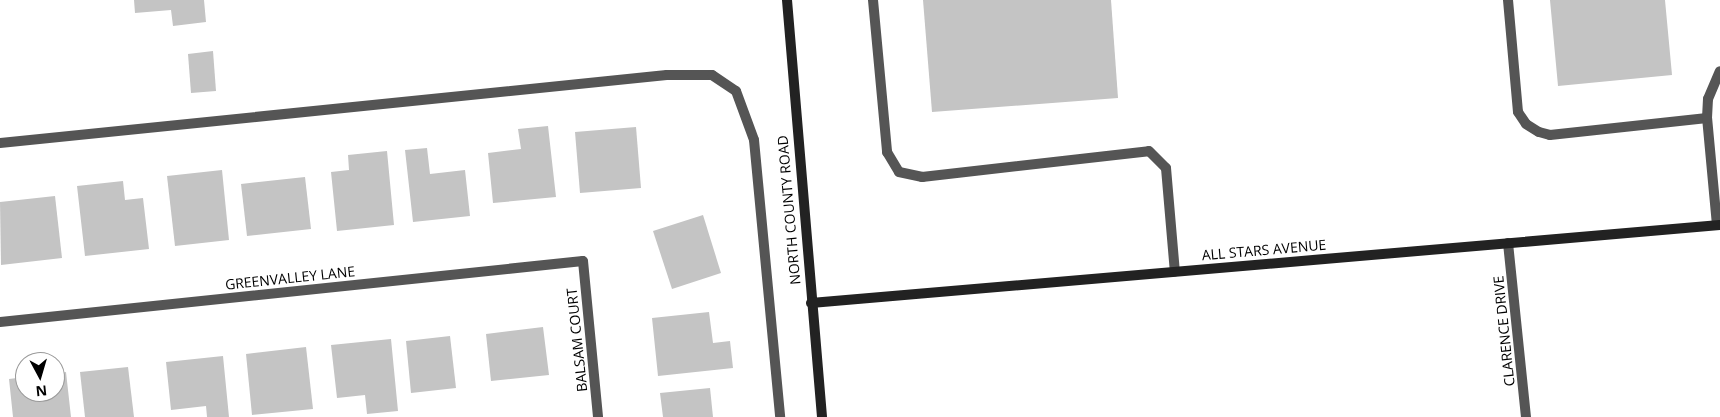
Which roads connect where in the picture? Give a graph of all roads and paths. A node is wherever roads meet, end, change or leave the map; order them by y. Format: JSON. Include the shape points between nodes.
{"nodes":[{"id":1,"x":787,"y":0,"type":"edge"},
{"id":2,"x":873,"y":0,"type":"edge"},
{"id":3,"x":1508,"y":0,"type":"edge"},
{"id":4,"x":1720,"y":71,"type":"edge"},
{"id":5,"x":1707,"y":118,"type":"junction"},
{"id":6,"x":0,"y":143,"type":"edge"},
{"id":7,"x":1718,"y":225,"type":"edge"},
{"id":8,"x":1508,"y":243,"type":"junction"},
{"id":9,"x":583,"y":261,"type":"joint"},
{"id":10,"x":1175,"y":272,"type":"junction"},
{"id":11,"x":811,"y":303,"type":"junction"},
{"id":12,"x":0,"y":322,"type":"edge"},
{"id":13,"x":598,"y":417,"type":"edge"},
{"id":14,"x":780,"y":417,"type":"edge"},
{"id":15,"x":822,"y":417,"type":"edge"},
{"id":16,"x":1526,"y":417,"type":"edge"}],
"edges":[{"from":1,"to":11,"type":"street","name":"NORTH COUNTY ROAD"},
{"from":2,"to":10,"type":"street","via":[[887,152],[899,172],[922,176],[1149,151],[1166,168]]},
{"from":3,"to":5,"type":"street","via":[[1518,112],[1526,124],[1539,132],[1550,135]]},
{"from":4,"to":5,"type":"street","via":[[1708,99]]},
{"from":5,"to":7,"type":"street"},
{"from":6,"to":14,"type":"street","via":[[666,75],[712,75],[736,92],[754,140]]},
{"from":7,"to":8,"type":"street","name":"ALL STARS AVENUE"},
{"from":8,"to":10,"type":"street","name":"ALL STARS AVENUE"},
{"from":8,"to":16,"type":"street","name":"CLARENCE DRIVE"},
{"from":9,"to":12,"type":"street","name":"GREENVALLEY LANE"},
{"from":9,"to":13,"type":"street","name":"BALSAM COURT"},
{"from":10,"to":11,"type":"street","name":"ALL STARS AVENUE"},
{"from":11,"to":15,"type":"street","name":"NORTH COUNTY ROAD"}]}
